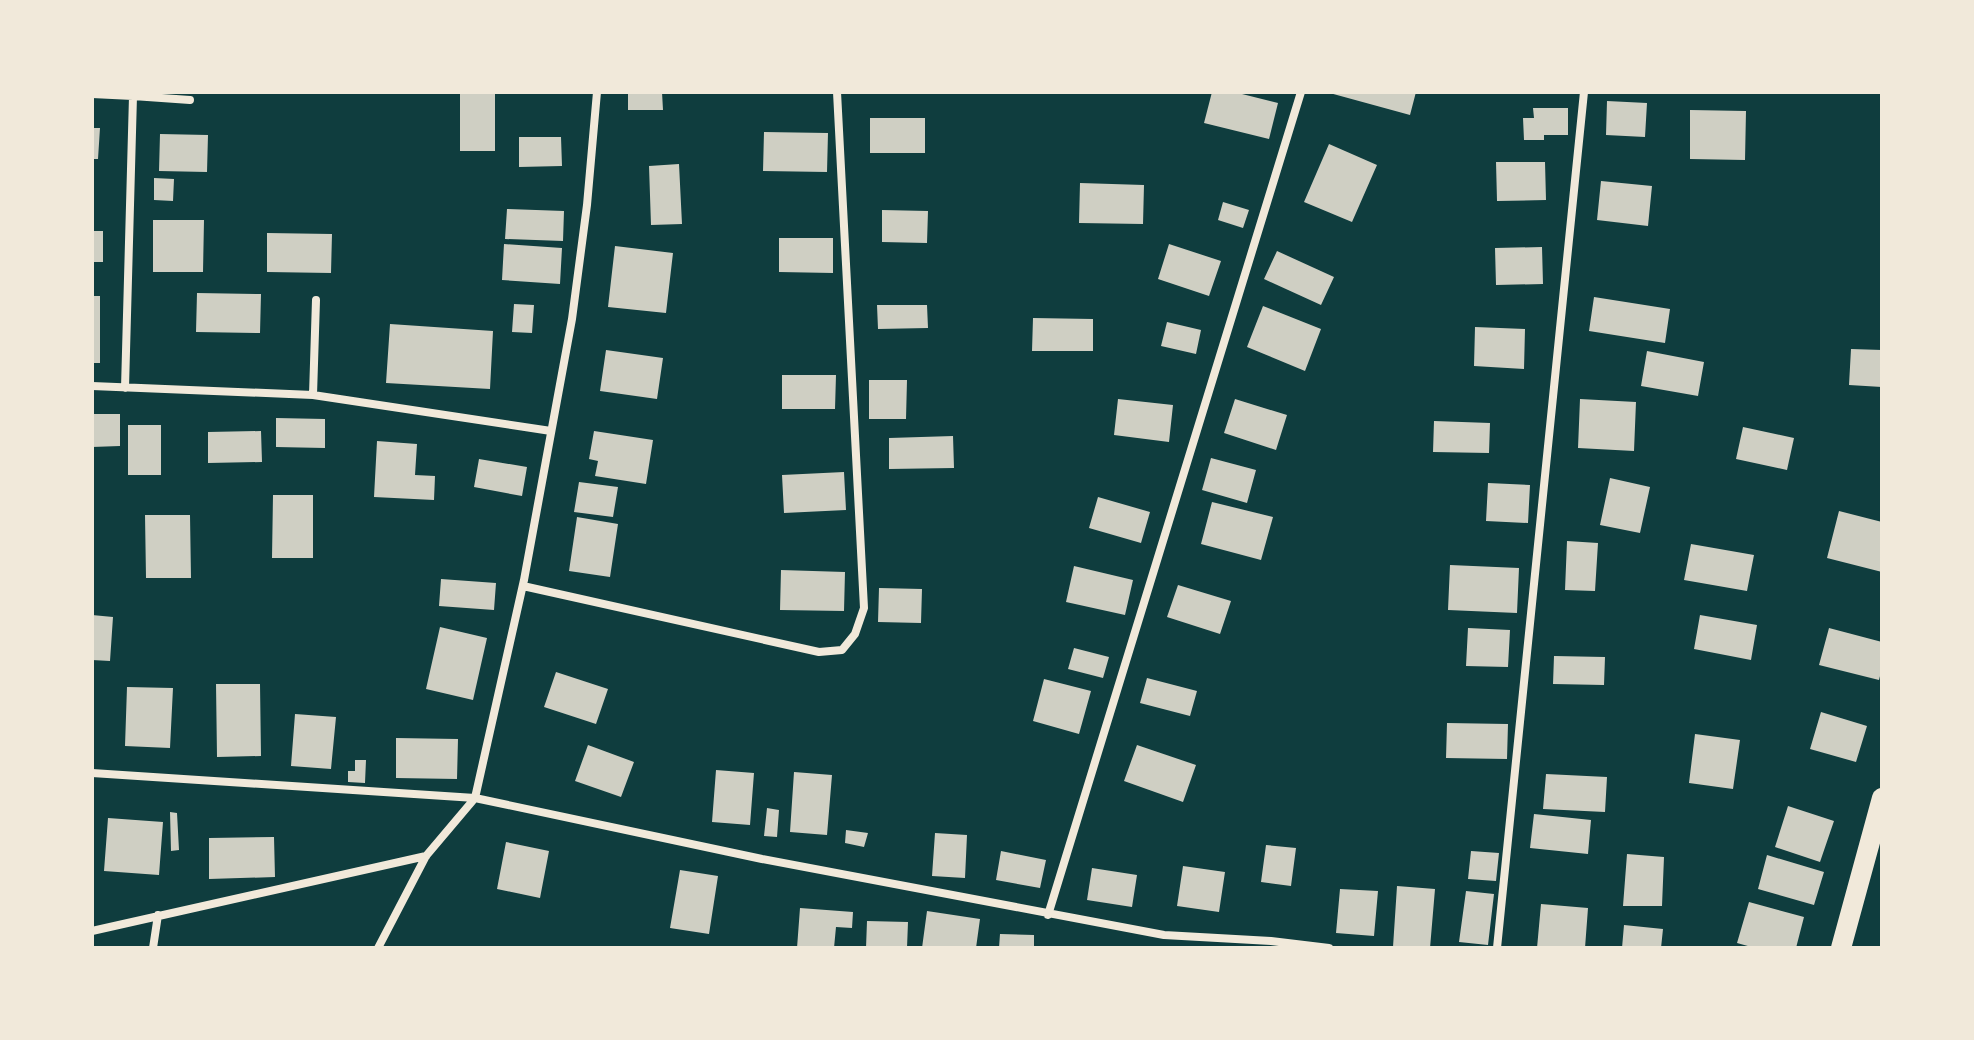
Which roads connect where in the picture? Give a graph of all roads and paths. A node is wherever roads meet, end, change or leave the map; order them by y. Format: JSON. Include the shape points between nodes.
{"nodes":[{"id":1,"x":597,"y":92,"type":"edge"},
{"id":2,"x":837,"y":92,"type":"edge"},
{"id":3,"x":1301,"y":92,"type":"edge"},
{"id":4,"x":1584,"y":92,"type":"edge"},
{"id":5,"x":92,"y":94,"type":"edge"},
{"id":6,"x":133,"y":96,"type":"junction"},
{"id":7,"x":190,"y":100,"type":"dead end"},
{"id":8,"x":316,"y":300,"type":"dead end"},
{"id":9,"x":92,"y":386,"type":"edge"},
{"id":10,"x":125,"y":388,"type":"junction"},
{"id":11,"x":313,"y":395,"type":"junction"},
{"id":12,"x":551,"y":431,"type":"junction"},
{"id":13,"x":523,"y":586,"type":"junction"},
{"id":14,"x":92,"y":773,"type":"edge"},
{"id":15,"x":475,"y":798,"type":"junction"},
{"id":16,"x":1882,"y":798,"type":"edge"},
{"id":17,"x":426,"y":856,"type":"junction"},
{"id":18,"x":158,"y":915,"type":"junction"},
{"id":19,"x":1048,"y":915,"type":"junction"},
{"id":20,"x":92,"y":931,"type":"edge"},
{"id":21,"x":153,"y":948,"type":"edge"},
{"id":22,"x":378,"y":948,"type":"edge"},
{"id":23,"x":1329,"y":948,"type":"edge"},
{"id":24,"x":1497,"y":948,"type":"edge"},
{"id":25,"x":1841,"y":948,"type":"edge"}],
"edges":[{"from":1,"to":12,"type":"street","via":[[572,319]]},
{"from":2,"to":13,"type":"street","via":[[864,608],[855,634],[842,650],[819,652]]},
{"from":3,"to":19,"type":"street"},
{"from":4,"to":24,"type":"street"},
{"from":5,"to":6,"type":"street"},
{"from":6,"to":7,"type":"street"},
{"from":6,"to":10,"type":"street"},
{"from":8,"to":11,"type":"street"},
{"from":9,"to":10,"type":"street"},
{"from":10,"to":11,"type":"street"},
{"from":11,"to":12,"type":"street"},
{"from":12,"to":13,"type":"street"},
{"from":13,"to":15,"type":"street"},
{"from":14,"to":15,"type":"street"},
{"from":15,"to":17,"type":"street"},
{"from":15,"to":19,"type":"street"},
{"from":16,"to":25,"type":"main road"},
{"from":17,"to":18,"type":"street"},
{"from":17,"to":22,"type":"street"},
{"from":18,"to":20,"type":"street"},
{"from":18,"to":21,"type":"street"},
{"from":19,"to":23,"type":"street","via":[[1164,935]]}]}
